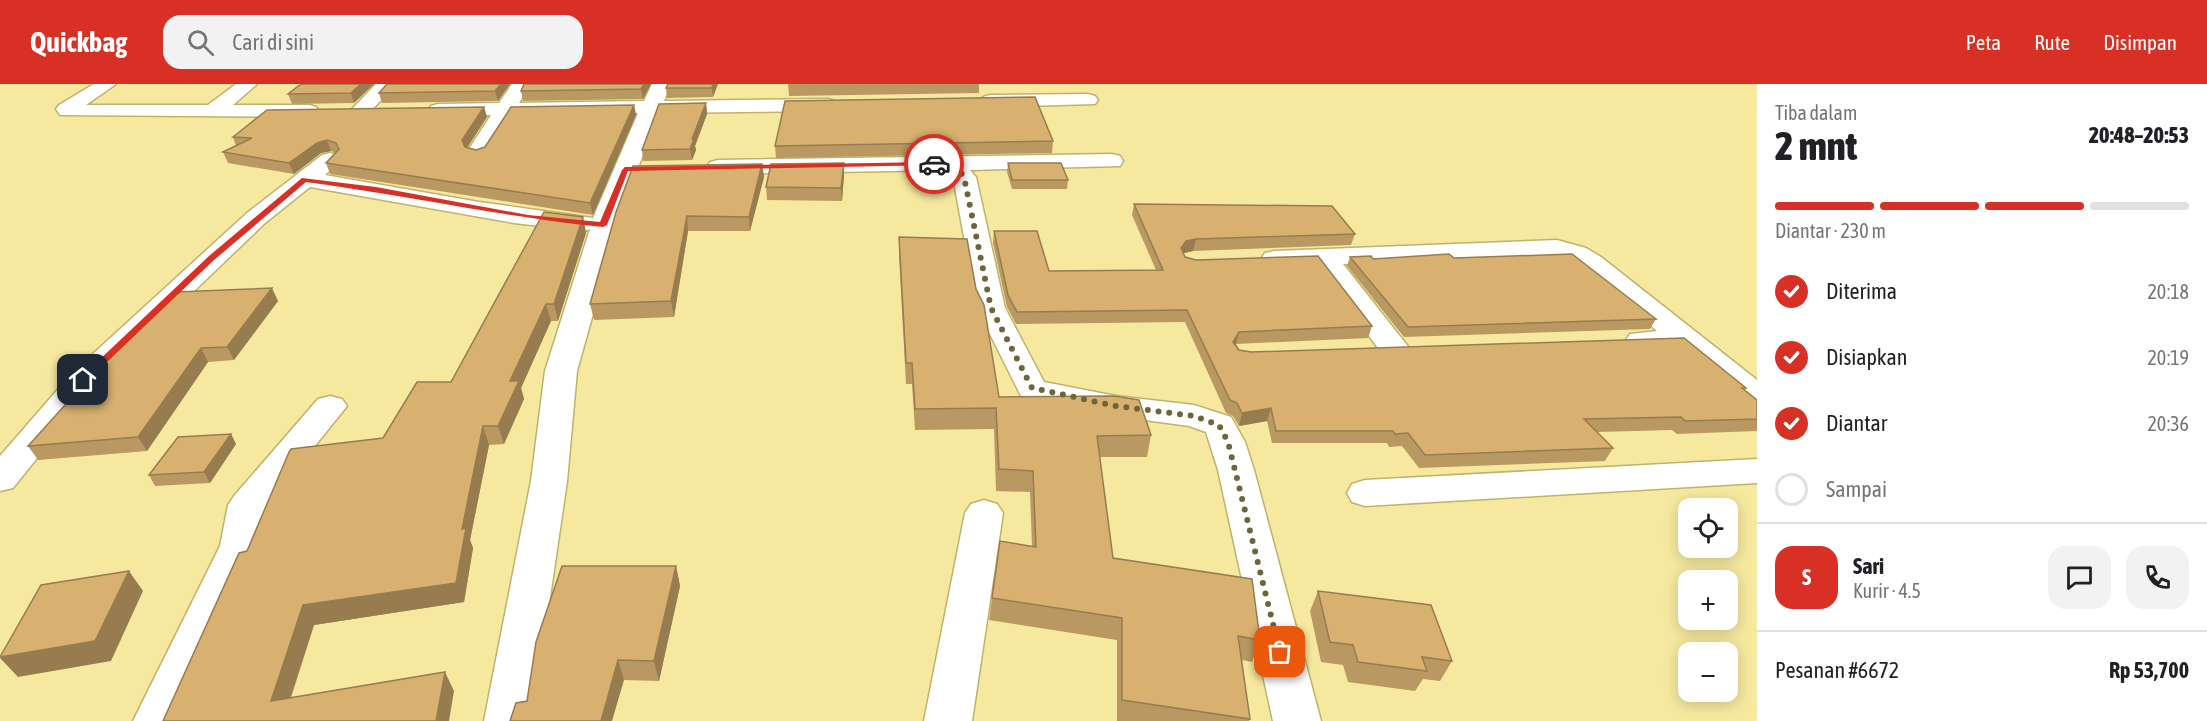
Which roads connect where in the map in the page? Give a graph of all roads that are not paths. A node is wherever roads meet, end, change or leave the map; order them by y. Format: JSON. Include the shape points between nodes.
{"nodes":[{"id":1,"x":107,"y":84,"type":"edge"},
{"id":2,"x":248,"y":84,"type":"edge"},
{"id":3,"x":387,"y":84,"type":"edge"},
{"id":4,"x":521,"y":84,"type":"edge"},
{"id":5,"x":656,"y":95,"type":"edge"},
{"id":6,"x":1088,"y":100,"type":"dead end"},
{"id":7,"x":969,"y":101,"type":"edge"},
{"id":8,"x":844,"y":104,"type":"edge"},
{"id":9,"x":506,"y":108,"type":"junction"},
{"id":10,"x":361,"y":110,"type":"junction"},
{"id":11,"x":383,"y":110,"type":"edge"},
{"id":12,"x":416,"y":110,"type":"edge"},
{"id":13,"x":211,"y":112,"type":"junction"},
{"id":14,"x":478,"y":152,"type":"edge"},
{"id":15,"x":330,"y":160,"type":"edge"},
{"id":16,"x":1112,"y":161,"type":"dead end"},
{"id":17,"x":954,"y":164,"type":"junction"},
{"id":18,"x":693,"y":168,"type":"edge"},
{"id":19,"x":304,"y":179,"type":"junction"},
{"id":20,"x":603,"y":225,"type":"junction"},
{"id":21,"x":1324,"y":258,"type":"junction"},
{"id":22,"x":1253,"y":259,"type":"edge"},
{"id":23,"x":1686,"y":339,"type":"junction"},
{"id":24,"x":1616,"y":341,"type":"edge"},
{"id":25,"x":1361,"y":350,"type":"edge"},
{"id":26,"x":1757,"y":396,"type":"edge"},
{"id":27,"x":330,"y":406,"type":"dead end"},
{"id":28,"x":1757,"y":471,"type":"edge"},
{"id":29,"x":0,"y":479,"type":"edge"},
{"id":30,"x":1365,"y":493,"type":"dead end"},
{"id":31,"x":984,"y":513,"type":"dead end"},
{"id":32,"x":157,"y":721,"type":"edge"},
{"id":33,"x":508,"y":721,"type":"edge"},
{"id":34,"x":948,"y":721,"type":"edge"},
{"id":35,"x":1297,"y":721,"type":"edge"}],
"edges":[{"from":1,"to":13,"type":"street","via":[[67,111]]},
{"from":2,"to":13,"type":"street"},
{"from":3,"to":10,"type":"street"},
{"from":4,"to":9,"type":"street"},
{"from":5,"to":8,"type":"street"},
{"from":5,"to":9,"type":"street"},
{"from":5,"to":20,"type":"street","via":[[637,169]]},
{"from":6,"to":7,"type":"street"},
{"from":9,"to":12,"type":"street"},
{"from":9,"to":14,"type":"street"},
{"from":10,"to":11,"type":"street"},
{"from":10,"to":13,"type":"street"},
{"from":15,"to":19,"type":"street"},
{"from":16,"to":17,"type":"street"},
{"from":17,"to":18,"type":"street"},
{"from":17,"to":35,"type":"street","via":[[964,177],[991,308],[1032,388],[1116,406],[1194,416],[1219,425],[1236,470]]},
{"from":19,"to":20,"type":"street","via":[[528,217]]},
{"from":19,"to":29,"type":"street","via":[[212,258],[83,380]]},
{"from":20,"to":33,"type":"street","via":[[561,372],[549,481]]},
{"from":21,"to":22,"type":"street"},
{"from":21,"to":23,"type":"street","via":[[1557,248],[1592,263]]},
{"from":21,"to":25,"type":"street","via":[[1407,349]]},
{"from":23,"to":24,"type":"street"},
{"from":23,"to":26,"type":"street"},
{"from":27,"to":32,"type":"street","via":[[247,505],[240,546]]},
{"from":28,"to":30,"type":"street"},
{"from":31,"to":34,"type":"street"}]}
